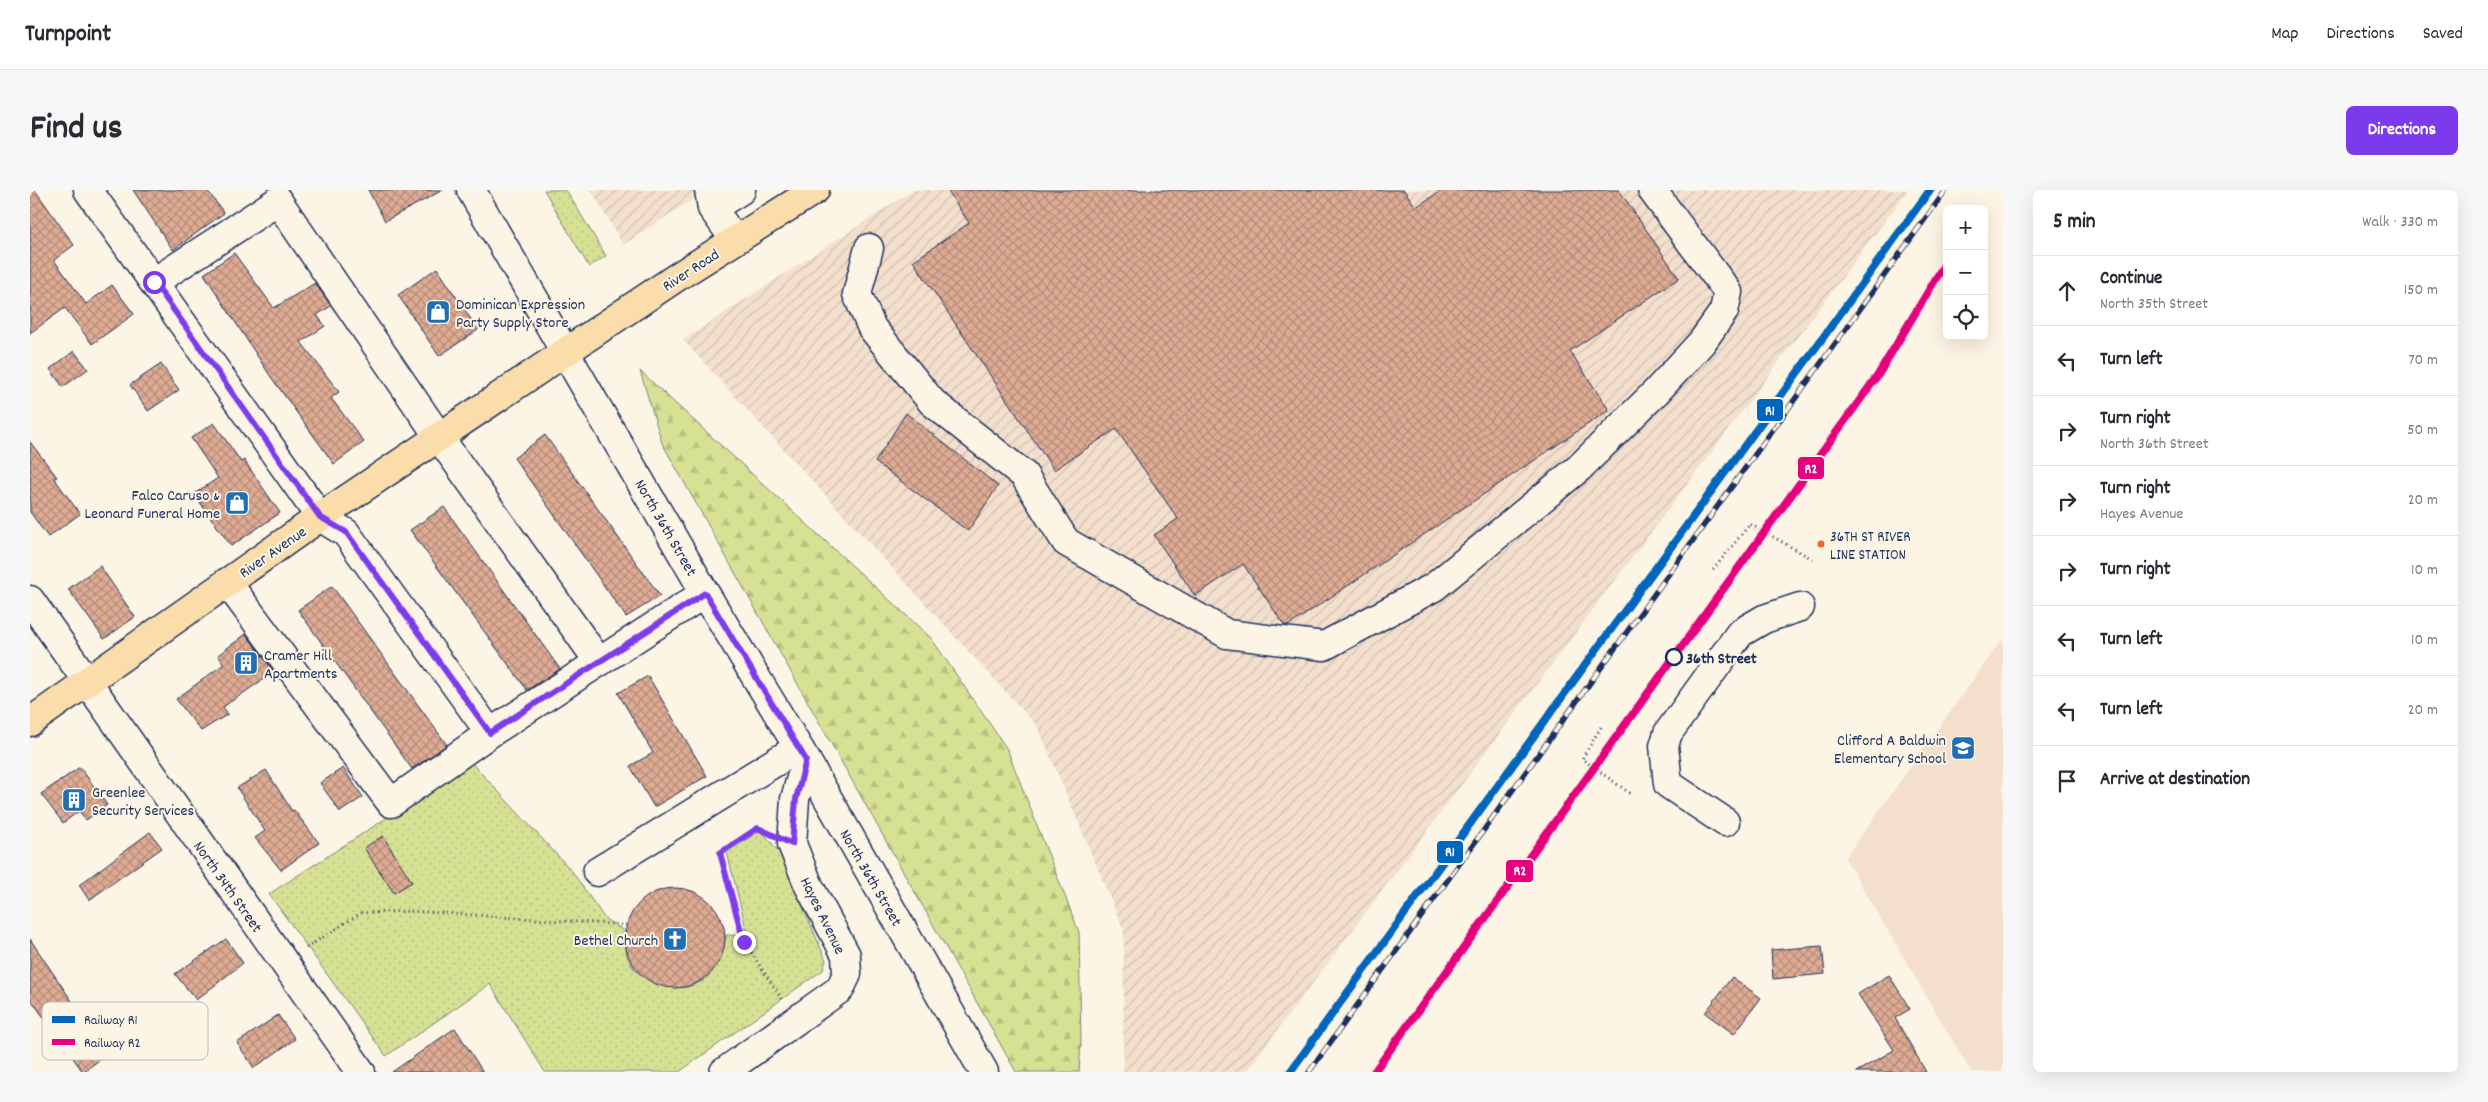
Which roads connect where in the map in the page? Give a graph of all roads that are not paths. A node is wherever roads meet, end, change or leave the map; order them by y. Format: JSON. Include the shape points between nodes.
{"nodes":[{"id":1,"x":88,"y":190,"type":"edge"},
{"id":2,"x":471,"y":190,"type":"edge"},
{"id":3,"x":741,"y":190,"type":"edge"},
{"id":4,"x":815,"y":190,"type":"edge"},
{"id":5,"x":1652,"y":190,"type":"edge"},
{"id":6,"x":711,"y":199,"type":"edge"},
{"id":7,"x":736,"y":240,"type":"junction"},
{"id":8,"x":869,"y":248,"type":"dead end"},
{"id":9,"x":154,"y":282,"type":"junction"},
{"id":10,"x":566,"y":351,"type":"junction"},
{"id":11,"x":439,"y":437,"type":"junction"},
{"id":12,"x":320,"y":517,"type":"junction"},
{"id":13,"x":227,"y":582,"type":"junction"},
{"id":14,"x":705,"y":593,"type":"junction"},
{"id":15,"x":30,"y":600,"type":"edge"},
{"id":16,"x":1800,"y":607,"type":"dead end"},
{"id":17,"x":599,"y":662,"type":"junction"},
{"id":18,"x":88,"y":682,"type":"junction"},
{"id":19,"x":30,"y":722,"type":"edge"},
{"id":20,"x":490,"y":733,"type":"junction"},
{"id":21,"x":802,"y":754,"type":"junction"},
{"id":22,"x":1725,"y":822,"type":"dead end"},
{"id":23,"x":597,"y":872,"type":"dead end"},
{"id":24,"x":361,"y":1072,"type":"edge"},
{"id":25,"x":724,"y":1072,"type":"edge"},
{"id":26,"x":984,"y":1072,"type":"edge"}],
"edges":[{"from":1,"to":9,"type":"street"},
{"from":2,"to":10,"type":"street","name":"North 36th Street"},
{"from":3,"to":6,"type":"street"},
{"from":4,"to":7,"type":"main road","name":"River Road"},
{"from":5,"to":8,"type":"street","via":[[1728,292],[1724,311],[1655,393],[1579,468],[1541,500],[1434,587],[1324,646],[1227,634],[1066,542],[1024,474],[932,402],[872,328],[857,294]]},
{"from":6,"to":7,"type":"street"},
{"from":7,"to":10,"type":"main road","name":"River Road"},
{"from":9,"to":11,"type":"street","via":[[278,201]]},
{"from":9,"to":12,"type":"street"},
{"from":10,"to":11,"type":"main road","name":"River Avenue"},
{"from":10,"to":14,"type":"street","name":"North 36th Street"},
{"from":11,"to":12,"type":"main road","name":"River Avenue"},
{"from":11,"to":17,"type":"street"},
{"from":12,"to":13,"type":"main road","name":"River Avenue"},
{"from":12,"to":20,"type":"street","via":[[346,532]]},
{"from":13,"to":18,"type":"main road","name":"River Avenue"},
{"from":13,"to":20,"type":"street","via":[[391,803]]},
{"from":14,"to":17,"type":"street"},
{"from":14,"to":21,"type":"street","name":"North 36th Street"},
{"from":15,"to":18,"type":"street","name":"North 34th Street"},
{"from":16,"to":22,"type":"street","via":[[1764,619],[1740,633],[1668,733],[1664,746],[1668,784]]},
{"from":17,"to":20,"type":"street"},
{"from":18,"to":19,"type":"main road","name":"River Avenue"},
{"from":18,"to":24,"type":"street","name":"North 34th Street"},
{"from":21,"to":23,"type":"street"},
{"from":21,"to":25,"type":"street","name":"Hayes Avenue","via":[[792,844],[809,886],[846,955],[847,974],[840,989]]},
{"from":21,"to":26,"type":"street","name":"North 36th Street"}]}
